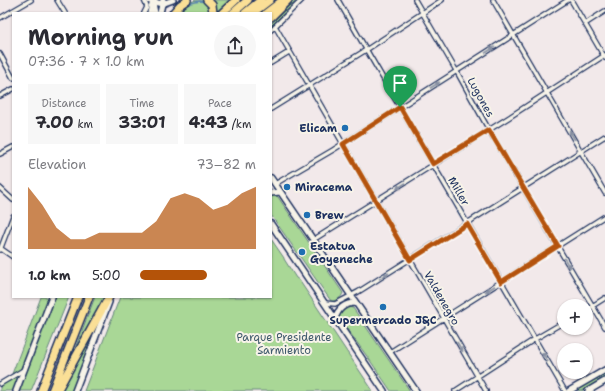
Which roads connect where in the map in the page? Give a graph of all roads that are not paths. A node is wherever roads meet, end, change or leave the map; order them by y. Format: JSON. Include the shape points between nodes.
{"nodes":[{"id":1,"x":31,"y":0,"type":"edge"},
{"id":2,"x":57,"y":0,"type":"edge"},
{"id":3,"x":145,"y":0,"type":"edge"},
{"id":4,"x":173,"y":0,"type":"edge"},
{"id":5,"x":187,"y":0,"type":"edge"},
{"id":6,"x":208,"y":0,"type":"edge"},
{"id":7,"x":236,"y":0,"type":"edge"},
{"id":8,"x":248,"y":0,"type":"edge"},
{"id":9,"x":283,"y":0,"type":"edge"},
{"id":10,"x":288,"y":0,"type":"edge"},
{"id":11,"x":302,"y":0,"type":"edge"},
{"id":12,"x":338,"y":0,"type":"edge"},
{"id":13,"x":415,"y":0,"type":"edge"},
{"id":14,"x":442,"y":0,"type":"edge"},
{"id":15,"x":493,"y":0,"type":"edge"},
{"id":16,"x":568,"y":0,"type":"edge"},
{"id":17,"x":571,"y":0,"type":"edge"},
{"id":18,"x":153,"y":1,"type":"edge"},
{"id":19,"x":266,"y":1,"type":"edge"},
{"id":20,"x":162,"y":2,"type":"edge"},
{"id":21,"x":63,"y":12,"type":"edge"},
{"id":22,"x":144,"y":12,"type":"edge"},
{"id":23,"x":150,"y":12,"type":"edge"},
{"id":24,"x":156,"y":12,"type":"edge"},
{"id":25,"x":157,"y":12,"type":"edge"},
{"id":26,"x":160,"y":12,"type":"edge"},
{"id":27,"x":174,"y":12,"type":"edge"},
{"id":28,"x":213,"y":12,"type":"edge"},
{"id":29,"x":223,"y":12,"type":"edge"},
{"id":30,"x":234,"y":12,"type":"edge"},
{"id":31,"x":247,"y":12,"type":"edge"},
{"id":32,"x":255,"y":12,"type":"edge"},
{"id":33,"x":267,"y":12,"type":"edge"},
{"id":34,"x":423,"y":12,"type":"junction"},
{"id":35,"x":605,"y":12,"type":"edge"},
{"id":36,"x":272,"y":16,"type":"edge"},
{"id":37,"x":0,"y":18,"type":"edge"},
{"id":38,"x":585,"y":24,"type":"junction"},
{"id":39,"x":275,"y":26,"type":"junction"},
{"id":40,"x":272,"y":29,"type":"edge"},
{"id":41,"x":514,"y":35,"type":"junction"},
{"id":42,"x":366,"y":50,"type":"junction"},
{"id":43,"x":289,"y":52,"type":"junction"},
{"id":44,"x":0,"y":54,"type":"edge"},
{"id":45,"x":604,"y":56,"type":"edge"},
{"id":46,"x":272,"y":62,"type":"edge"},
{"id":47,"x":457,"y":72,"type":"junction"},
{"id":48,"x":12,"y":76,"type":"edge"},
{"id":49,"x":309,"y":85,"type":"junction"},
{"id":50,"x":12,"y":90,"type":"edge"},
{"id":51,"x":547,"y":93,"type":"junction"},
{"id":52,"x":0,"y":96,"type":"edge"},
{"id":53,"x":272,"y":107,"type":"edge"},
{"id":54,"x":400,"y":107,"type":"junction"},
{"id":55,"x":489,"y":130,"type":"junction"},
{"id":56,"x":605,"y":136,"type":"edge"},
{"id":57,"x":343,"y":144,"type":"junction"},
{"id":58,"x":12,"y":148,"type":"edge"},
{"id":59,"x":582,"y":152,"type":"junction"},
{"id":60,"x":0,"y":154,"type":"edge"},
{"id":61,"x":433,"y":164,"type":"junction"},
{"id":62,"x":273,"y":186,"type":"edge"},
{"id":63,"x":0,"y":188,"type":"edge"},
{"id":64,"x":524,"y":189,"type":"junction"},
{"id":65,"x":280,"y":192,"type":"junction"},
{"id":66,"x":272,"y":193,"type":"edge"},
{"id":67,"x":605,"y":193,"type":"edge"},
{"id":68,"x":12,"y":199,"type":"edge"},
{"id":69,"x":377,"y":201,"type":"junction"},
{"id":70,"x":605,"y":216,"type":"edge"},
{"id":71,"x":12,"y":219,"type":"edge"},
{"id":72,"x":467,"y":224,"type":"junction"},
{"id":73,"x":272,"y":225,"type":"edge"},
{"id":74,"x":313,"y":240,"type":"junction"},
{"id":75,"x":558,"y":246,"type":"junction"},
{"id":76,"x":0,"y":249,"type":"edge"},
{"id":77,"x":12,"y":256,"type":"edge"},
{"id":78,"x":410,"y":260,"type":"junction"},
{"id":79,"x":501,"y":282,"type":"junction"},
{"id":80,"x":351,"y":296,"type":"junction"},
{"id":81,"x":52,"y":298,"type":"edge"},
{"id":82,"x":77,"y":298,"type":"edge"},
{"id":83,"x":89,"y":298,"type":"edge"},
{"id":84,"x":109,"y":298,"type":"edge"},
{"id":85,"x":110,"y":298,"type":"edge"},
{"id":86,"x":605,"y":298,"type":"edge"},
{"id":87,"x":588,"y":299,"type":"edge"},
{"id":88,"x":324,"y":303,"type":"junction"},
{"id":89,"x":356,"y":303,"type":"junction"},
{"id":90,"x":593,"y":305,"type":"edge"},
{"id":91,"x":593,"y":308,"type":"edge"},
{"id":92,"x":335,"y":319,"type":"junction"},
{"id":93,"x":444,"y":320,"type":"junction"},
{"id":94,"x":557,"y":326,"type":"edge"},
{"id":95,"x":605,"y":327,"type":"edge"},
{"id":96,"x":534,"y":340,"type":"junction"},
{"id":97,"x":390,"y":352,"type":"junction"},
{"id":98,"x":25,"y":369,"type":"junction"},
{"id":99,"x":605,"y":370,"type":"edge"},
{"id":100,"x":477,"y":376,"type":"junction"},
{"id":101,"x":605,"y":381,"type":"edge"},
{"id":102,"x":0,"y":384,"type":"edge"},
{"id":103,"x":16,"y":391,"type":"edge"},
{"id":104,"x":41,"y":391,"type":"edge"},
{"id":105,"x":52,"y":391,"type":"edge"},
{"id":106,"x":57,"y":391,"type":"edge"},
{"id":107,"x":75,"y":391,"type":"edge"},
{"id":108,"x":384,"y":391,"type":"edge"},
{"id":109,"x":416,"y":391,"type":"edge"},
{"id":110,"x":455,"y":391,"type":"edge"},
{"id":111,"x":486,"y":391,"type":"edge"},
{"id":112,"x":565,"y":391,"type":"edge"},
{"id":113,"x":569,"y":391,"type":"edge"},
{"id":114,"x":588,"y":391,"type":"edge"}],
"edges":[{"from":1,"to":37,"type":"street"},
{"from":2,"to":21,"type":"street"},
{"from":3,"to":18,"type":"main road"},
{"from":3,"to":22,"type":"street","via":[[147,7]]},
{"from":4,"to":20,"type":"main road"},
{"from":5,"to":27,"type":"highway"},
{"from":6,"to":28,"type":"highway"},
{"from":7,"to":29,"type":"highway"},
{"from":8,"to":30,"type":"highway"},
{"from":9,"to":33,"type":"highway"},
{"from":10,"to":36,"type":"highway"},
{"from":11,"to":39,"type":"street"},
{"from":12,"to":42,"type":"street","name":"Miller"},
{"from":13,"to":34,"type":"street","name":"Lugones"},
{"from":14,"to":34,"type":"street"},
{"from":15,"to":41,"type":"street"},
{"from":16,"to":41,"type":"street"},
{"from":17,"to":38,"type":"street"},
{"from":18,"to":20,"type":"main road"},
{"from":18,"to":23,"type":"main road"},
{"from":18,"to":24,"type":"main road"},
{"from":19,"to":31,"type":"highway"},
{"from":19,"to":32,"type":"highway"},
{"from":20,"to":25,"type":"main road"},
{"from":20,"to":26,"type":"main road"},
{"from":34,"to":42,"type":"street"},
{"from":34,"to":47,"type":"street","name":"Lugones"},
{"from":35,"to":38,"type":"street"},
{"from":38,"to":45,"type":"street"},
{"from":39,"to":40,"type":"street"},
{"from":39,"to":43,"type":"street","name":"Valdenegro"},
{"from":47,"to":41,"type":"street","one_way":true},
{"from":41,"to":51,"type":"street"},
{"from":42,"to":49,"type":"street"},
{"from":42,"to":54,"type":"street","name":"Miller"},
{"from":43,"to":46,"type":"street"},
{"from":43,"to":49,"type":"street","name":"Valdenegro"},
{"from":44,"to":48,"type":"street"},
{"from":45,"to":51,"type":"street"},
{"from":54,"to":47,"type":"street","one_way":true},
{"from":47,"to":55,"type":"street","name":"Lugones"},
{"from":49,"to":53,"type":"street"},
{"from":49,"to":57,"type":"street","name":"Valdenegro"},
{"from":50,"to":52,"type":"street"},
{"from":51,"to":55,"type":"street"},
{"from":59,"to":51,"type":"street","one_way":true},
{"from":54,"to":57,"type":"street"},
{"from":54,"to":61,"type":"street","name":"Miller"},
{"from":55,"to":61,"type":"street"},
{"from":55,"to":64,"type":"street","name":"Lugones"},
{"from":56,"to":59,"type":"street"},
{"from":57,"to":62,"type":"street"},
{"from":57,"to":69,"type":"street","name":"Valdenegro"},
{"from":58,"to":60,"type":"street"},
{"from":59,"to":64,"type":"street"},
{"from":59,"to":67,"type":"street"},
{"from":61,"to":69,"type":"street","one_way":true},
{"from":61,"to":72,"type":"street","name":"Miller"},
{"from":62,"to":65,"type":"main road"},
{"from":63,"to":68,"type":"street"},
{"from":64,"to":72,"type":"street"},
{"from":64,"to":75,"type":"street","name":"Lugones"},
{"from":65,"to":66,"type":"main road"},
{"from":65,"to":74,"type":"main road"},
{"from":69,"to":74,"type":"street"},
{"from":69,"to":78,"type":"street","name":"Valdenegro"},
{"from":70,"to":75,"type":"street"},
{"from":71,"to":76,"type":"street"},
{"from":72,"to":78,"type":"street"},
{"from":72,"to":79,"type":"street","name":"Miller"},
{"from":73,"to":88,"type":"main road"},
{"from":74,"to":80,"type":"main road"},
{"from":75,"to":79,"type":"street"},
{"from":75,"to":87,"type":"street","name":"Lugones","one_way":true},
{"from":76,"to":77,"type":"street"},
{"from":80,"to":78,"type":"street","one_way":true},
{"from":78,"to":93,"type":"street","name":"Valdenegro"},
{"from":79,"to":93,"type":"street","one_way":true},
{"from":79,"to":96,"type":"street","name":"Miller"},
{"from":80,"to":88,"type":"street","via":[[335,304]]},
{"from":80,"to":89,"type":"main road"},
{"from":81,"to":98,"type":"main road"},
{"from":82,"to":104,"type":"highway"},
{"from":83,"to":105,"type":"highway"},
{"from":84,"to":106,"type":"highway"},
{"from":85,"to":107,"type":"main road"},
{"from":86,"to":90,"type":"street"},
{"from":88,"to":92,"type":"main road"},
{"from":89,"to":92,"type":"main road","via":[[342,306]]},
{"from":89,"to":97,"type":"main road"},
{"from":91,"to":95,"type":"street","name":"Lugones"},
{"from":92,"to":108,"type":"main road"},
{"from":93,"to":97,"type":"street"},
{"from":93,"to":100,"type":"street","name":"Valdenegro","one_way":true},
{"from":94,"to":96,"type":"street"},
{"from":96,"to":100,"type":"street"},
{"from":112,"to":96,"type":"street","name":"Miller","one_way":true},
{"from":97,"to":109,"type":"main road"},
{"from":98,"to":102,"type":"street"},
{"from":98,"to":103,"type":"main road"},
{"from":99,"to":113,"type":"main road"},
{"from":100,"to":110,"type":"street"},
{"from":100,"to":111,"type":"street","name":"Valdenegro"},
{"from":101,"to":114,"type":"main road"}]}
